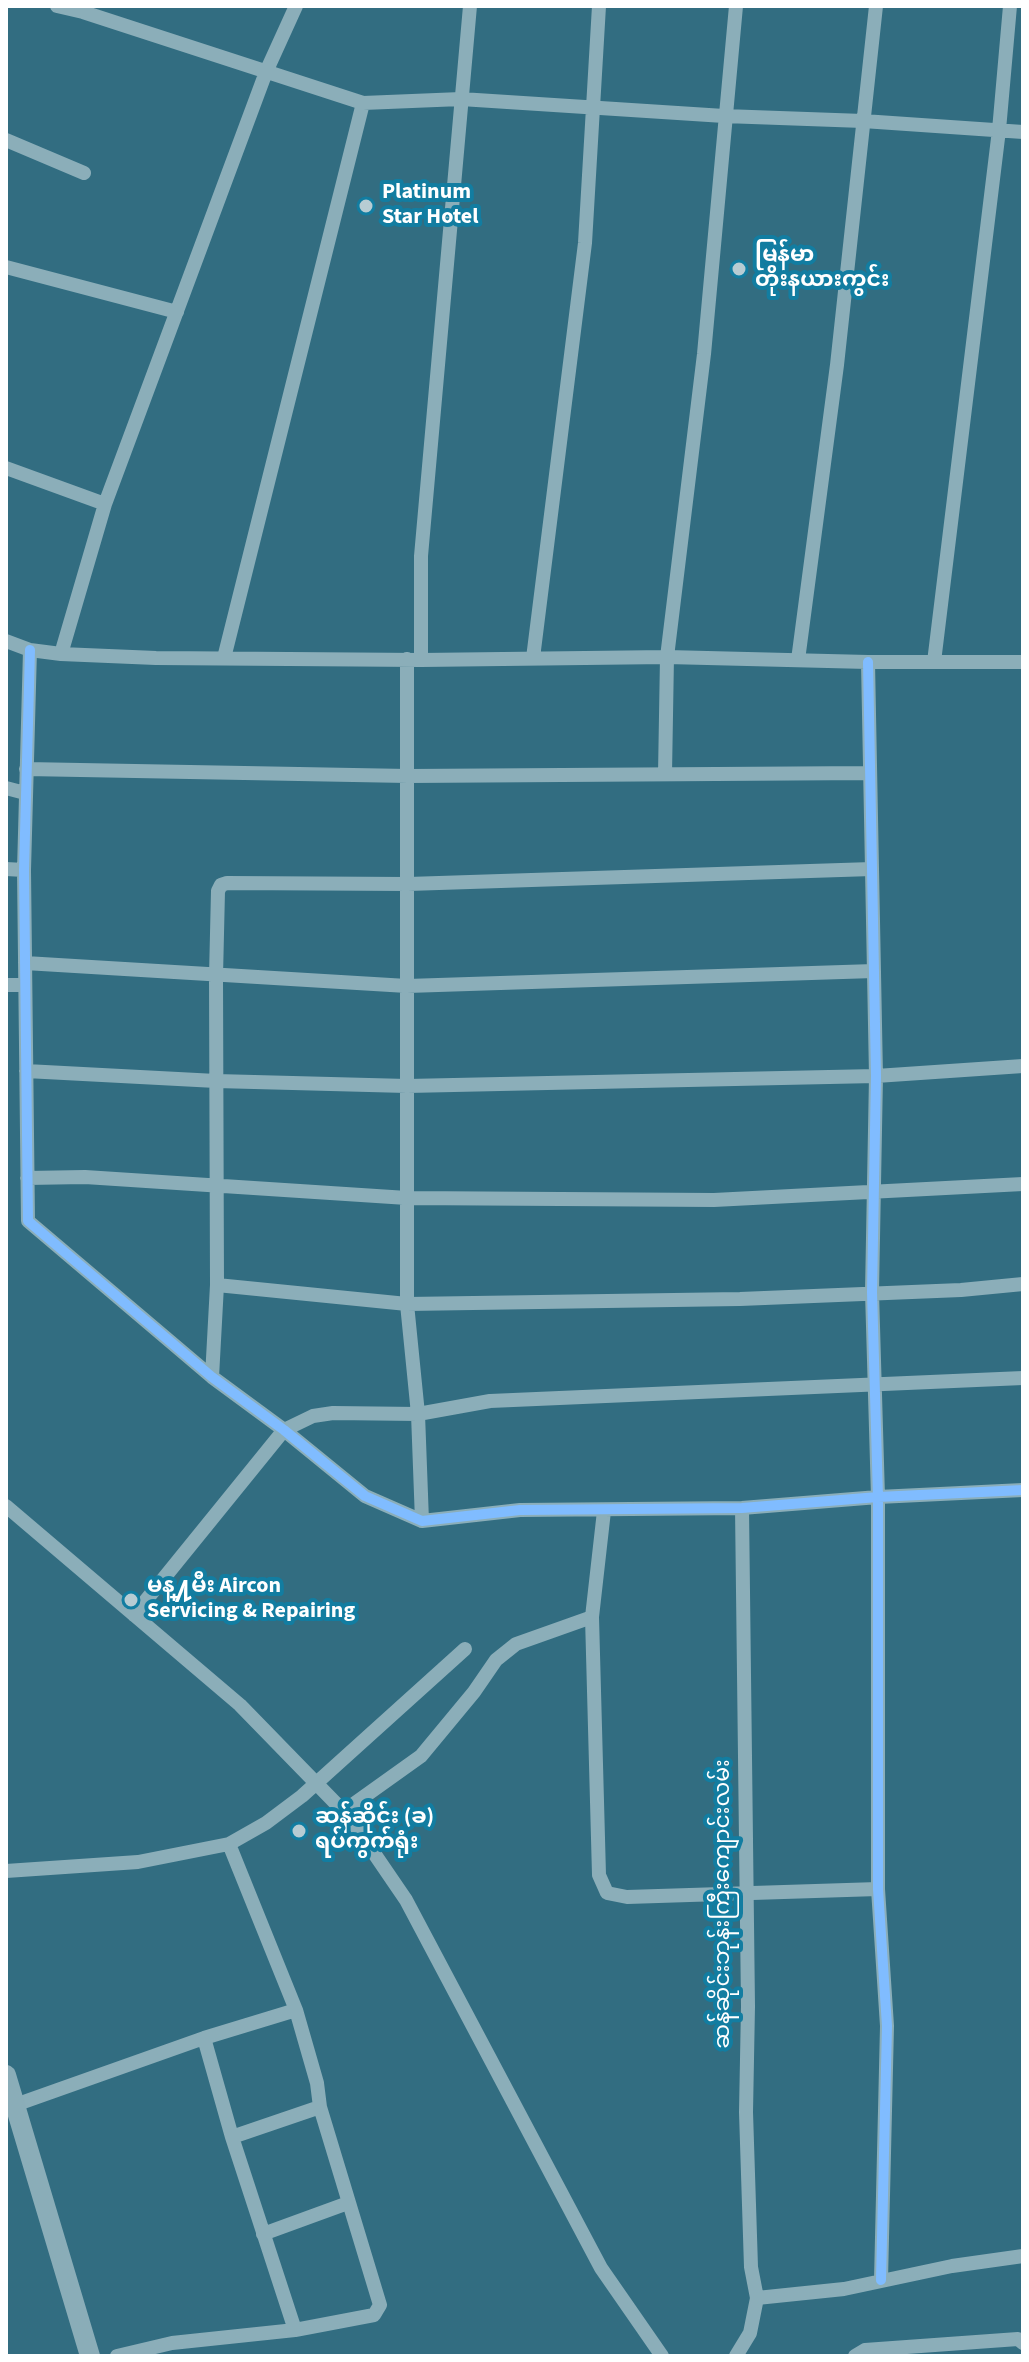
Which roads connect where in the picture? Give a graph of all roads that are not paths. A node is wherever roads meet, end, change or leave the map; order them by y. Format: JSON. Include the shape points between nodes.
{"nodes":[{"id":1,"x":57,"y":6,"type":"edge"},
{"id":2,"x":296,"y":6,"type":"edge"},
{"id":3,"x":470,"y":6,"type":"edge"},
{"id":4,"x":599,"y":6,"type":"edge"},
{"id":5,"x":736,"y":6,"type":"edge"},
{"id":6,"x":876,"y":6,"type":"edge"},
{"id":7,"x":1010,"y":6,"type":"edge"},
{"id":8,"x":266,"y":72,"type":"junction"},
{"id":9,"x":461,"y":99,"type":"junction"},
{"id":10,"x":363,"y":103,"type":"junction"},
{"id":11,"x":593,"y":109,"type":"junction"},
{"id":12,"x":724,"y":116,"type":"junction"},
{"id":13,"x":863,"y":121,"type":"junction"},
{"id":14,"x":999,"y":130,"type":"junction"},
{"id":15,"x":1023,"y":132,"type":"edge"},
{"id":16,"x":6,"y":140,"type":"edge"},
{"id":17,"x":84,"y":173,"type":"dead end"},
{"id":18,"x":6,"y":267,"type":"edge"},
{"id":19,"x":177,"y":312,"type":"junction"},
{"id":20,"x":6,"y":468,"type":"edge"},
{"id":21,"x":105,"y":504,"type":"junction"},
{"id":22,"x":6,"y":641,"type":"edge"},
{"id":23,"x":30,"y":650,"type":"junction"},
{"id":24,"x":61,"y":654,"type":"junction"},
{"id":25,"x":667,"y":657,"type":"junction"},
{"id":26,"x":224,"y":658,"type":"junction"},
{"id":27,"x":533,"y":658,"type":"junction"},
{"id":28,"x":414,"y":660,"type":"junction"},
{"id":29,"x":798,"y":660,"type":"junction"},
{"id":30,"x":868,"y":662,"type":"junction"},
{"id":31,"x":934,"y":662,"type":"junction"},
{"id":32,"x":1023,"y":662,"type":"edge"},
{"id":33,"x":26,"y":769,"type":"junction"},
{"id":34,"x":870,"y":773,"type":"junction"},
{"id":35,"x":665,"y":774,"type":"junction"},
{"id":36,"x":408,"y":776,"type":"junction"},
{"id":37,"x":6,"y":788,"type":"edge"},
{"id":38,"x":25,"y":793,"type":"junction"},
{"id":39,"x":6,"y":869,"type":"edge"},
{"id":40,"x":872,"y":869,"type":"junction"},
{"id":41,"x":24,"y":870,"type":"junction"},
{"id":42,"x":408,"y":884,"type":"junction"},
{"id":43,"x":25,"y":963,"type":"junction"},
{"id":44,"x":874,"y":971,"type":"junction"},
{"id":45,"x":216,"y":976,"type":"junction"},
{"id":46,"x":6,"y":985,"type":"edge"},
{"id":47,"x":25,"y":985,"type":"junction"},
{"id":48,"x":407,"y":986,"type":"junction"},
{"id":49,"x":1023,"y":1066,"type":"edge"},
{"id":50,"x":26,"y":1071,"type":"junction"},
{"id":51,"x":876,"y":1076,"type":"junction"},
{"id":52,"x":216,"y":1081,"type":"junction"},
{"id":53,"x":407,"y":1086,"type":"junction"},
{"id":54,"x":27,"y":1178,"type":"junction"},
{"id":55,"x":217,"y":1184,"type":"junction"},
{"id":56,"x":1023,"y":1184,"type":"edge"},
{"id":57,"x":873,"y":1192,"type":"junction"},
{"id":58,"x":407,"y":1198,"type":"junction"},
{"id":59,"x":1023,"y":1284,"type":"edge"},
{"id":60,"x":217,"y":1285,"type":"junction"},
{"id":61,"x":872,"y":1292,"type":"junction"},
{"id":62,"x":407,"y":1304,"type":"junction"},
{"id":63,"x":212,"y":1377,"type":"junction"},
{"id":64,"x":1023,"y":1378,"type":"edge"},
{"id":65,"x":875,"y":1382,"type":"junction"},
{"id":66,"x":418,"y":1414,"type":"junction"},
{"id":67,"x":284,"y":1430,"type":"junction"},
{"id":68,"x":1023,"y":1490,"type":"edge"},
{"id":69,"x":878,"y":1497,"type":"junction"},
{"id":70,"x":6,"y":1506,"type":"edge"},
{"id":71,"x":742,"y":1508,"type":"junction"},
{"id":72,"x":604,"y":1511,"type":"junction"},
{"id":73,"x":422,"y":1521,"type":"junction"},
{"id":74,"x":134,"y":1615,"type":"junction"},
{"id":75,"x":592,"y":1617,"type":"junction"},
{"id":76,"x":465,"y":1649,"type":"dead end"},
{"id":77,"x":317,"y":1782,"type":"junction"},
{"id":78,"x":344,"y":1811,"type":"junction"},
{"id":79,"x":229,"y":1844,"type":"junction"},
{"id":80,"x":6,"y":1871,"type":"edge"},
{"id":81,"x":878,"y":1889,"type":"junction"},
{"id":82,"x":747,"y":1892,"type":"junction"},
{"id":83,"x":296,"y":2010,"type":"junction"},
{"id":84,"x":204,"y":2038,"type":"junction"},
{"id":85,"x":6,"y":2075,"type":"edge"},
{"id":86,"x":15,"y":2105,"type":"junction"},
{"id":87,"x":320,"y":2107,"type":"junction"},
{"id":88,"x":232,"y":2137,"type":"junction"},
{"id":89,"x":348,"y":2203,"type":"junction"},
{"id":90,"x":263,"y":2234,"type":"junction"},
{"id":91,"x":1023,"y":2256,"type":"edge"},
{"id":92,"x":881,"y":2280,"type":"junction"},
{"id":93,"x":757,"y":2298,"type":"junction"},
{"id":94,"x":295,"y":2330,"type":"junction"},
{"id":95,"x":1023,"y":2343,"type":"edge"},
{"id":96,"x":90,"y":2356,"type":"edge"},
{"id":97,"x":117,"y":2356,"type":"edge"},
{"id":98,"x":662,"y":2356,"type":"edge"},
{"id":99,"x":736,"y":2356,"type":"edge"},
{"id":100,"x":855,"y":2356,"type":"edge"}],
"edges":[{"from":1,"to":8,"type":"street"},
{"from":2,"to":8,"type":"street"},
{"from":3,"to":9,"type":"street"},
{"from":4,"to":11,"type":"street"},
{"from":5,"to":12,"type":"street"},
{"from":6,"to":13,"type":"street"},
{"from":7,"to":14,"type":"street"},
{"from":8,"to":10,"type":"street"},
{"from":8,"to":19,"type":"street"},
{"from":9,"to":10,"type":"street"},
{"from":9,"to":11,"type":"street"},
{"from":9,"to":28,"type":"street"},
{"from":10,"to":26,"type":"street"},
{"from":11,"to":12,"type":"street"},
{"from":11,"to":27,"type":"street","via":[[585,243]]},
{"from":12,"to":13,"type":"street"},
{"from":12,"to":25,"type":"street","via":[[704,354]]},
{"from":13,"to":14,"type":"street"},
{"from":13,"to":29,"type":"street"},
{"from":14,"to":15,"type":"street"},
{"from":14,"to":31,"type":"street"},
{"from":16,"to":17,"type":"street"},
{"from":18,"to":19,"type":"street"},
{"from":19,"to":21,"type":"street"},
{"from":20,"to":21,"type":"street"},
{"from":21,"to":24,"type":"street"},
{"from":22,"to":23,"type":"street"},
{"from":23,"to":24,"type":"street"},
{"from":23,"to":33,"type":"street"},
{"from":24,"to":26,"type":"street"},
{"from":25,"to":27,"type":"street"},
{"from":25,"to":29,"type":"street"},
{"from":25,"to":35,"type":"street"},
{"from":26,"to":28,"type":"street"},
{"from":27,"to":28,"type":"street"},
{"from":28,"to":36,"type":"street"},
{"from":29,"to":30,"type":"street"},
{"from":30,"to":31,"type":"street"},
{"from":30,"to":34,"type":"street"},
{"from":31,"to":32,"type":"street"},
{"from":33,"to":36,"type":"street"},
{"from":33,"to":38,"type":"street"},
{"from":34,"to":35,"type":"street"},
{"from":34,"to":40,"type":"street"},
{"from":35,"to":36,"type":"street"},
{"from":36,"to":42,"type":"street"},
{"from":37,"to":38,"type":"street"},
{"from":38,"to":41,"type":"street"},
{"from":39,"to":41,"type":"street"},
{"from":40,"to":42,"type":"street"},
{"from":40,"to":44,"type":"street"},
{"from":41,"to":43,"type":"street"},
{"from":42,"to":45,"type":"street","via":[[221,885]]},
{"from":42,"to":48,"type":"street"},
{"from":43,"to":45,"type":"street"},
{"from":43,"to":47,"type":"street"},
{"from":44,"to":48,"type":"street"},
{"from":44,"to":51,"type":"street"},
{"from":45,"to":48,"type":"street"},
{"from":45,"to":52,"type":"street"},
{"from":46,"to":47,"type":"street"},
{"from":47,"to":50,"type":"street"},
{"from":48,"to":53,"type":"street"},
{"from":49,"to":51,"type":"street"},
{"from":50,"to":52,"type":"street"},
{"from":50,"to":54,"type":"street"},
{"from":51,"to":53,"type":"street"},
{"from":51,"to":57,"type":"street"},
{"from":52,"to":53,"type":"street"},
{"from":52,"to":55,"type":"street"},
{"from":53,"to":58,"type":"street"},
{"from":54,"to":55,"type":"street"},
{"from":54,"to":63,"type":"street","via":[[28,1221]]},
{"from":55,"to":58,"type":"street"},
{"from":55,"to":60,"type":"street"},
{"from":56,"to":57,"type":"street"},
{"from":57,"to":58,"type":"street","via":[[714,1200]]},
{"from":57,"to":61,"type":"street"},
{"from":58,"to":62,"type":"street"},
{"from":59,"to":61,"type":"street"},
{"from":60,"to":62,"type":"street"},
{"from":60,"to":63,"type":"street"},
{"from":61,"to":62,"type":"street"},
{"from":61,"to":65,"type":"street"},
{"from":62,"to":66,"type":"street"},
{"from":63,"to":67,"type":"street"},
{"from":64,"to":65,"type":"street"},
{"from":65,"to":66,"type":"street","via":[[490,1401]]},
{"from":65,"to":69,"type":"street"},
{"from":66,"to":67,"type":"street","via":[[333,1413]]},
{"from":66,"to":73,"type":"street"},
{"from":67,"to":73,"type":"street","via":[[365,1496]]},
{"from":67,"to":74,"type":"street"},
{"from":68,"to":69,"type":"street"},
{"from":69,"to":71,"type":"street"},
{"from":69,"to":81,"type":"street"},
{"from":70,"to":74,"type":"street"},
{"from":71,"to":72,"type":"street"},
{"from":71,"to":82,"type":"street","name":"ဆန်ဆိုင်းဘုန်းကြီးကျောင်းလမ်း"},
{"from":72,"to":73,"type":"street","via":[[520,1510]]},
{"from":72,"to":75,"type":"street"},
{"from":74,"to":77,"type":"street","via":[[240,1705]]},
{"from":75,"to":78,"type":"street","via":[[516,1644],[496,1660],[421,1756]]},
{"from":75,"to":82,"type":"street","via":[[599,1875],[607,1893],[627,1897]]},
{"from":76,"to":77,"type":"street"},
{"from":77,"to":78,"type":"street"},
{"from":77,"to":79,"type":"street","via":[[266,1823]]},
{"from":78,"to":98,"type":"street","via":[[406,1900],[601,2268]]},
{"from":79,"to":80,"type":"street","via":[[138,1862]]},
{"from":79,"to":83,"type":"street"},
{"from":81,"to":82,"type":"street"},
{"from":81,"to":92,"type":"street","via":[[887,2026]]},
{"from":82,"to":93,"type":"street","name":"ဆန်ဆိုင်းဘုန်းကြီးကျောင်းလမ်း","via":[[746,2112],[751,2267]]},
{"from":83,"to":84,"type":"street"},
{"from":83,"to":87,"type":"street"},
{"from":84,"to":86,"type":"street"},
{"from":84,"to":88,"type":"street"},
{"from":85,"to":86,"type":"main road"},
{"from":86,"to":96,"type":"main road"},
{"from":87,"to":88,"type":"street"},
{"from":87,"to":89,"type":"street"},
{"from":88,"to":90,"type":"street"},
{"from":89,"to":90,"type":"street"},
{"from":89,"to":94,"type":"street","via":[[380,2305],[374,2315]]},
{"from":90,"to":94,"type":"street"},
{"from":91,"to":92,"type":"street"},
{"from":92,"to":93,"type":"street"},
{"from":93,"to":99,"type":"street","via":[[750,2333]]},
{"from":94,"to":97,"type":"street","via":[[172,2343]]},
{"from":95,"to":100,"type":"street","via":[[1018,2339],[865,2350]]}]}
